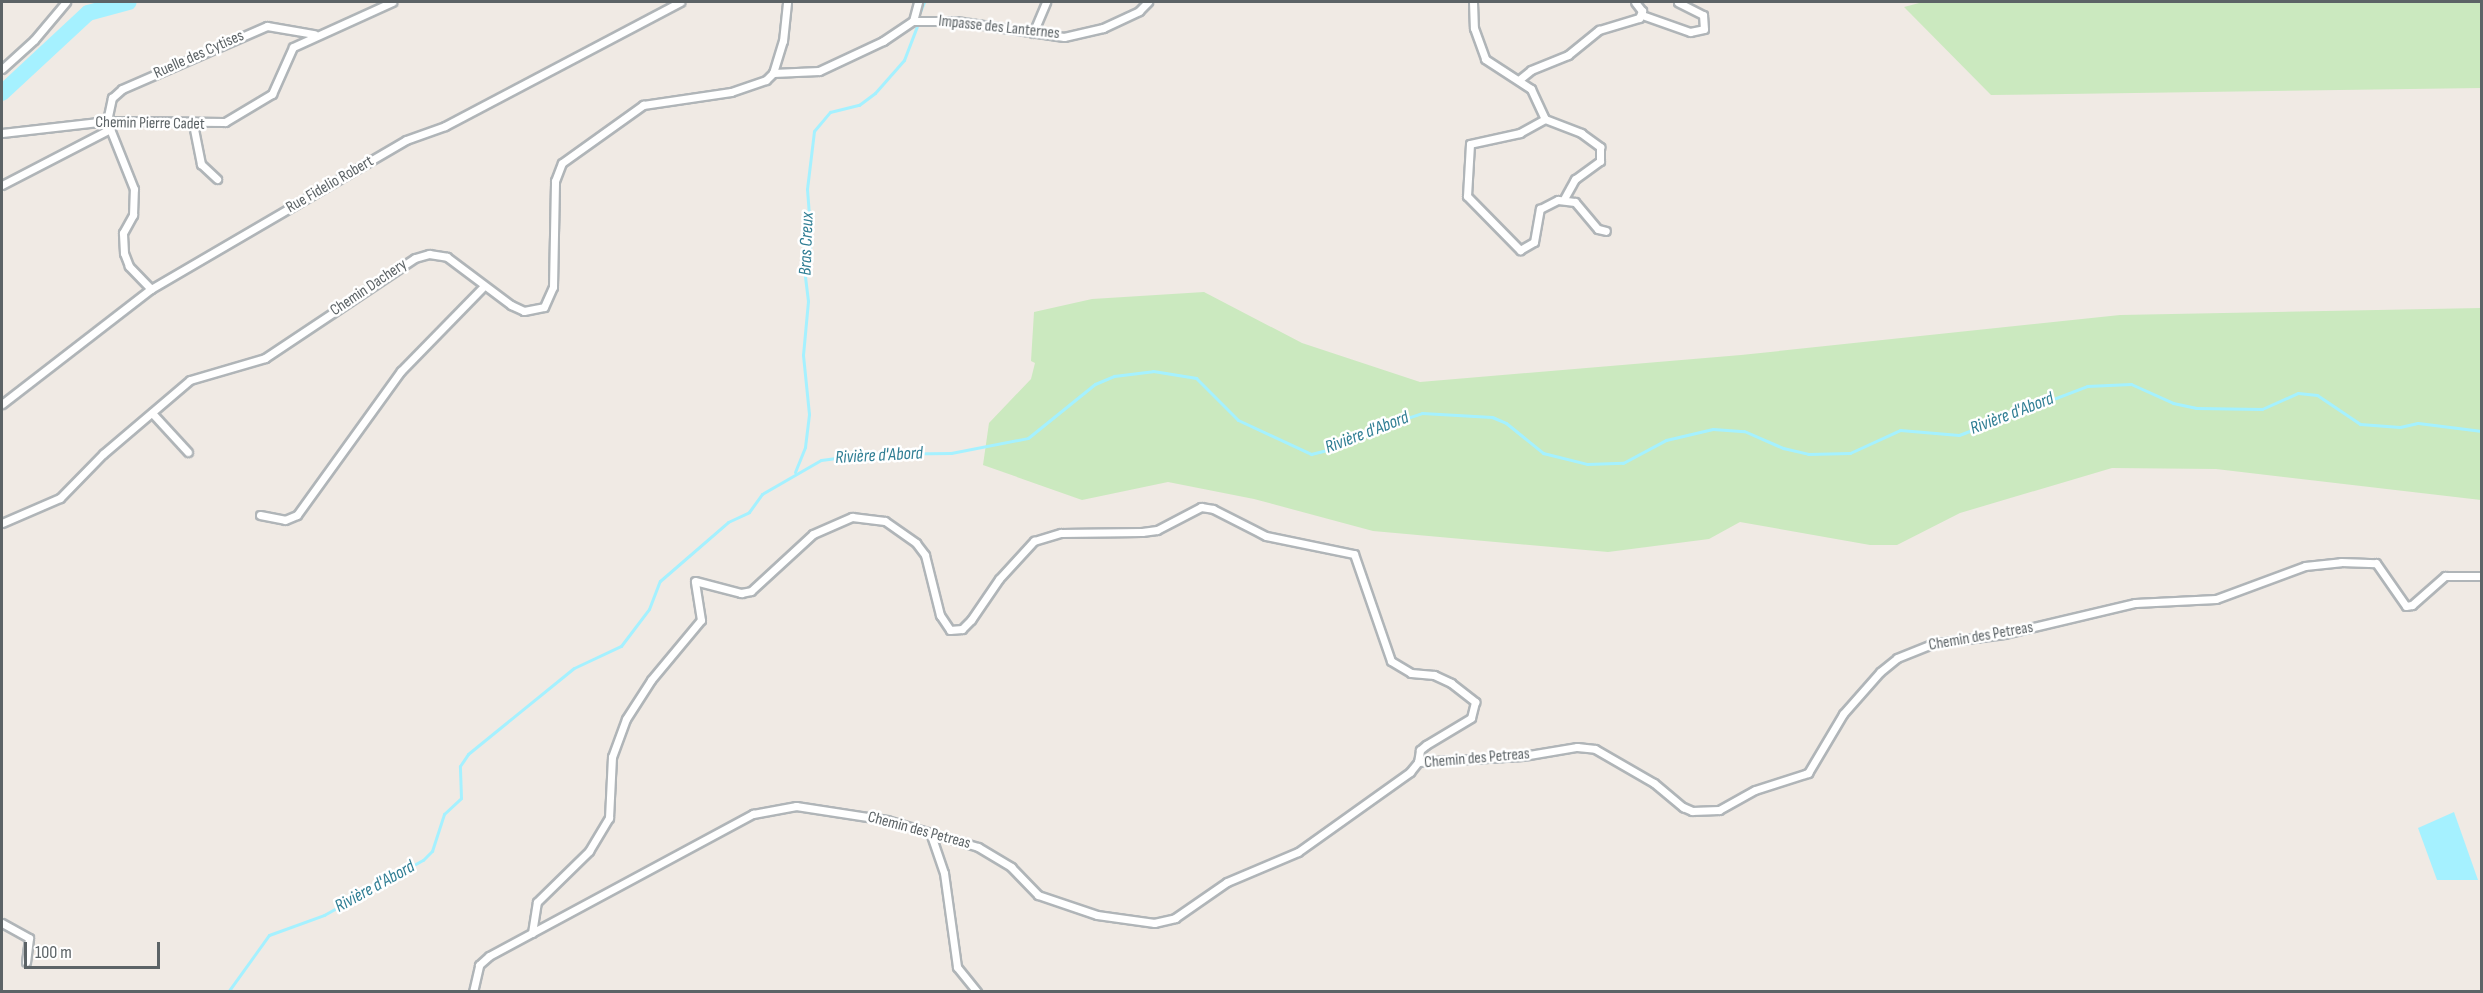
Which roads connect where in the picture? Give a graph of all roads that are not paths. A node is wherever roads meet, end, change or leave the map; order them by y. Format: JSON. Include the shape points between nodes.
{"nodes":[{"id":1,"x":66,"y":2,"type":"edge"},
{"id":2,"x":392,"y":2,"type":"edge"},
{"id":3,"x":680,"y":2,"type":"edge"},
{"id":4,"x":787,"y":2,"type":"edge"},
{"id":5,"x":918,"y":2,"type":"edge"},
{"id":6,"x":1046,"y":2,"type":"edge"},
{"id":7,"x":1148,"y":2,"type":"edge"},
{"id":8,"x":1473,"y":2,"type":"edge"},
{"id":9,"x":1635,"y":2,"type":"edge"},
{"id":10,"x":1678,"y":2,"type":"edge"},
{"id":11,"x":1642,"y":15,"type":"junction"},
{"id":12,"x":913,"y":21,"type":"junction"},
{"id":13,"x":1033,"y":33,"type":"junction"},
{"id":14,"x":314,"y":34,"type":"junction"},
{"id":15,"x":2,"y":69,"type":"edge"},
{"id":16,"x":773,"y":73,"type":"junction"},
{"id":17,"x":1520,"y":79,"type":"junction"},
{"id":18,"x":1545,"y":119,"type":"junction"},
{"id":19,"x":193,"y":124,"type":"junction"},
{"id":20,"x":108,"y":125,"type":"junction"},
{"id":21,"x":2,"y":133,"type":"edge"},
{"id":22,"x":216,"y":179,"type":"dead end"},
{"id":23,"x":2,"y":185,"type":"edge"},
{"id":24,"x":1564,"y":199,"type":"junction"},
{"id":25,"x":1606,"y":231,"type":"dead end"},
{"id":26,"x":484,"y":286,"type":"junction"},
{"id":27,"x":151,"y":289,"type":"junction"},
{"id":28,"x":2,"y":404,"type":"edge"},
{"id":29,"x":152,"y":414,"type":"junction"},
{"id":30,"x":188,"y":452,"type":"dead end"},
{"id":31,"x":260,"y":515,"type":"dead end"},
{"id":32,"x":2,"y":523,"type":"edge"},
{"id":33,"x":2481,"y":576,"type":"edge"},
{"id":34,"x":1418,"y":762,"type":"junction"},
{"id":35,"x":931,"y":834,"type":"junction"},
{"id":36,"x":2,"y":923,"type":"edge"},
{"id":37,"x":532,"y":933,"type":"junction"},
{"id":38,"x":26,"y":962,"type":"dead end"},
{"id":39,"x":473,"y":992,"type":"edge"},
{"id":40,"x":977,"y":992,"type":"edge"}],
"edges":[{"from":1,"to":15,"type":"street","via":[[34,40]]},
{"from":2,"to":14,"type":"street","name":"Chemin Pierre Cadet"},
{"from":3,"to":27,"type":"street","name":"Rue Fidelio Robert","via":[[445,126],[406,140]]},
{"from":4,"to":16,"type":"street","via":[[786,25]]},
{"from":5,"to":12,"type":"street","name":"Impasse des Lanternes"},
{"from":6,"to":13,"type":"street"},
{"from":7,"to":13,"type":"street","name":"Impasse des Lanternes","via":[[1103,28],[1058,37]]},
{"from":8,"to":17,"type":"street","via":[[1474,28],[1485,59]]},
{"from":9,"to":11,"type":"street"},
{"from":10,"to":11,"type":"street","via":[[1703,15],[1704,29],[1690,32]]},
{"from":11,"to":17,"type":"street","via":[[1599,30],[1568,56],[1531,70]]},
{"from":12,"to":13,"type":"street","name":"Impasse des Lanternes","via":[[956,21]]},
{"from":12,"to":16,"type":"street","via":[[883,41],[819,71]]},
{"from":14,"to":19,"type":"street","name":"Chemin Pierre Cadet","via":[[286,54],[275,89],[265,101],[225,122]]},
{"from":14,"to":20,"type":"street","name":"Ruelle des Cytises","via":[[267,26],[115,93]]},
{"from":16,"to":26,"type":"street","name":"Chemin Dachery","via":[[740,89],[658,101],[629,112],[559,169],[555,181],[553,287],[548,302],[539,310],[524,311]]},
{"from":17,"to":18,"type":"street","via":[[1536,94]]},
{"from":18,"to":24,"type":"street","via":[[1581,133],[1600,147],[1600,161],[1575,179]]},
{"from":18,"to":24,"type":"street","via":[[1520,133],[1470,144],[1467,195],[1520,250],[1534,242],[1540,209]]},
{"from":19,"to":20,"type":"street","name":"Chemin Pierre Cadet"},
{"from":19,"to":22,"type":"street","via":[[201,164]]},
{"from":20,"to":21,"type":"street","name":"Chemin Pierre Cadet"},
{"from":20,"to":23,"type":"street"},
{"from":20,"to":27,"type":"street","via":[[134,189],[133,215],[123,233],[124,253],[129,266]]},
{"from":24,"to":25,"type":"street","via":[[1575,202],[1591,223]]},
{"from":26,"to":29,"type":"street","name":"Chemin Dachery","via":[[452,260],[422,255],[265,358],[190,380]]},
{"from":26,"to":31,"type":"street","via":[[395,378],[297,515],[285,520]]},
{"from":27,"to":28,"type":"street","name":"Rue Fidelio Robert"},
{"from":29,"to":30,"type":"street"},
{"from":29,"to":32,"type":"street","name":"Chemin Dachery","via":[[103,454],[60,498]]},
{"from":33,"to":34,"type":"street","name":"Chemin des Petreas","via":[[2445,576],[2412,606],[2406,606],[2376,564],[2305,566],[2216,598],[2135,603],[2004,634],[1931,644],[1897,658],[1880,672],[1843,714],[1808,774],[1755,790],[1719,810],[1692,811],[1683,807],[1654,783],[1595,749],[1576,747],[1523,756]]},
{"from":34,"to":35,"type":"street","name":"Chemin des Petreas","via":[[1410,772],[1298,852],[1227,882],[1175,918],[1154,923],[1097,915],[1038,895],[1011,867],[978,847]]},
{"from":34,"to":37,"type":"street","via":[[1420,750],[1426,745],[1471,718],[1474,702],[1451,683],[1434,675],[1411,673],[1391,661],[1354,554],[1266,536],[1214,509],[1201,507],[1157,530],[1061,533],[1034,542],[999,579],[971,620],[962,629],[950,630],[940,615],[925,555],[916,543],[885,521],[852,517],[813,534],[751,591],[695,580],[701,620],[651,680],[626,719],[612,757],[609,818],[589,851],[537,902]]},
{"from":35,"to":37,"type":"street","name":"Chemin des Petreas","via":[[887,820],[796,806],[753,814]]},
{"from":35,"to":40,"type":"street","via":[[944,873],[957,967]]},
{"from":36,"to":38,"type":"street","via":[[29,938]]},
{"from":37,"to":39,"type":"street","name":"Chemin des Petreas","via":[[483,960]]}]}
